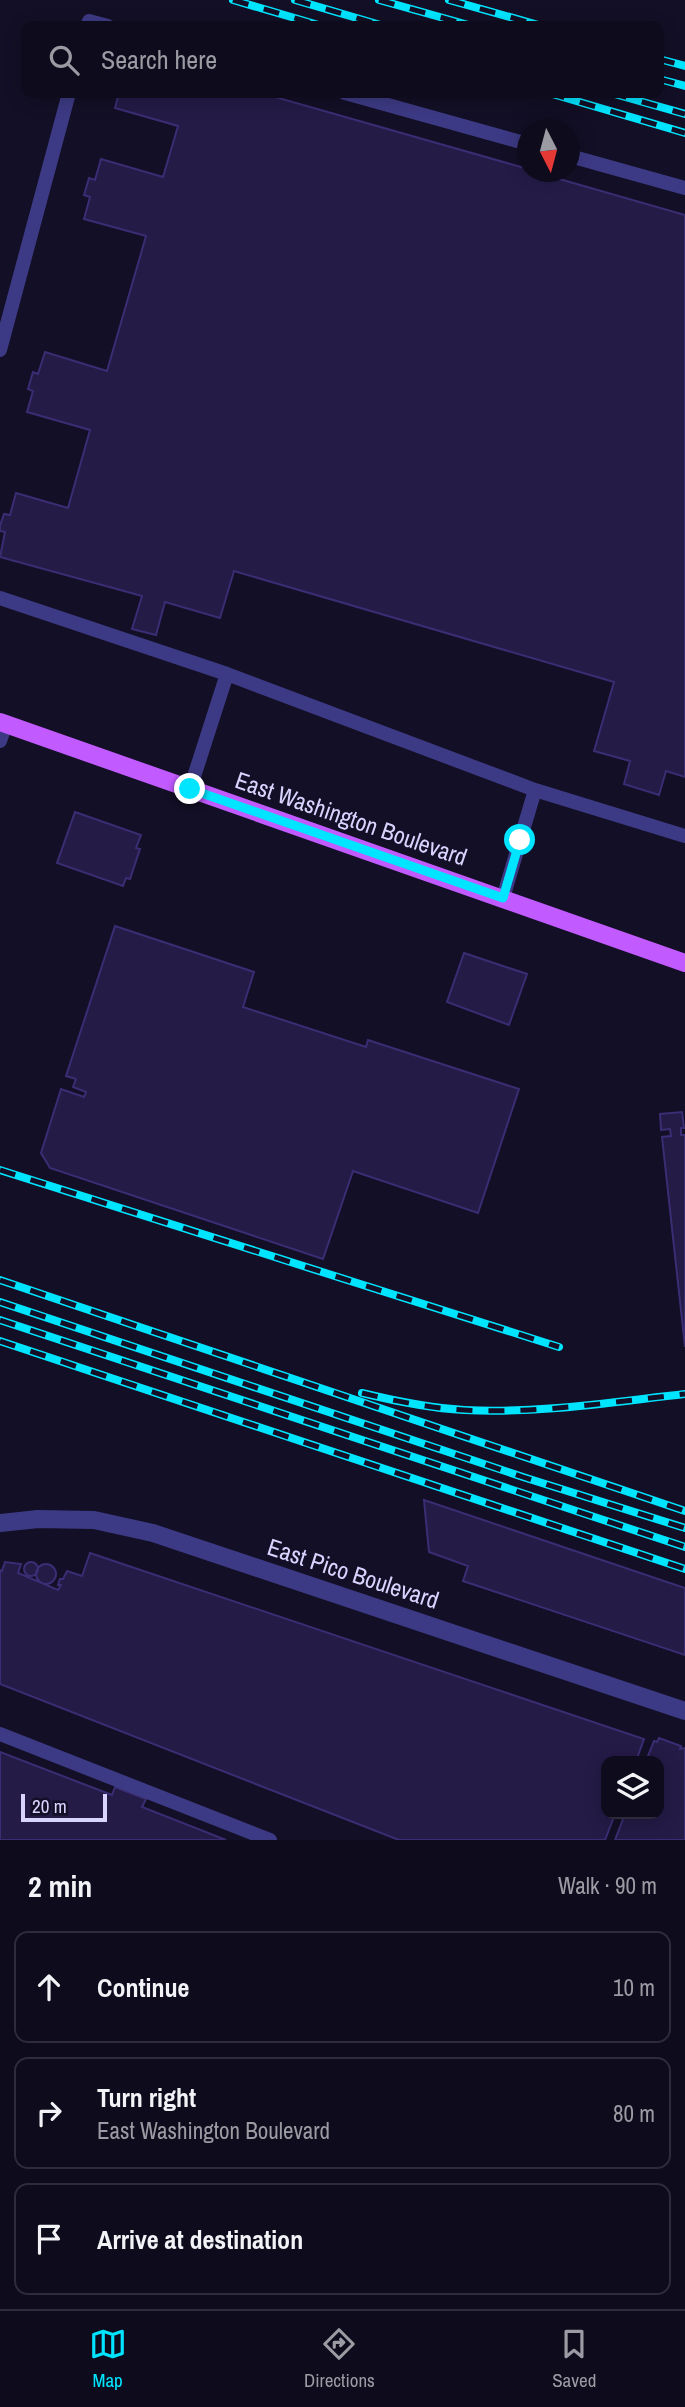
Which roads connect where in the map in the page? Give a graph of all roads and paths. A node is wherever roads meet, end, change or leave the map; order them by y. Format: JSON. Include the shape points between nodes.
{"nodes":[{"id":1,"x":68,"y":98,"type":"edge"},
{"id":2,"x":363,"y":98,"type":"edge"},
{"id":3,"x":517,"y":141,"type":"edge"},
{"id":4,"x":580,"y":159,"type":"edge"},
{"id":5,"x":685,"y":188,"type":"edge"},
{"id":6,"x":0,"y":350,"type":"edge"},
{"id":7,"x":0,"y":598,"type":"edge"},
{"id":8,"x":227,"y":674,"type":"junction"},
{"id":9,"x":3,"y":723,"type":"edge"},
{"id":10,"x":0,"y":741,"type":"edge"},
{"id":11,"x":190,"y":789,"type":"junction"},
{"id":12,"x":535,"y":790,"type":"junction"},
{"id":13,"x":685,"y":836,"type":"edge"},
{"id":14,"x":503,"y":898,"type":"junction"},
{"id":15,"x":685,"y":963,"type":"edge"},
{"id":16,"x":0,"y":1523,"type":"edge"},
{"id":17,"x":685,"y":1711,"type":"edge"},
{"id":18,"x":0,"y":1734,"type":"edge"},
{"id":19,"x":270,"y":1840,"type":"edge"}],
"edges":[{"from":1,"to":6,"type":"lane"},
{"from":2,"to":3,"type":"lane"},
{"from":4,"to":5,"type":"lane"},
{"from":7,"to":8,"type":"lane"},
{"from":8,"to":11,"type":"lane"},
{"from":8,"to":12,"type":"lane"},
{"from":9,"to":10,"type":"lane"},
{"from":9,"to":11,"type":"main road","name":"East Washington Boulevard"},
{"from":11,"to":14,"type":"main road","name":"East Washington Boulevard"},
{"from":12,"to":13,"type":"lane"},
{"from":12,"to":14,"type":"lane"},
{"from":14,"to":15,"type":"main road","name":"East Washington Boulevard"},
{"from":16,"to":17,"type":"street","name":"East Pico Boulevard","via":[[94,1520],[153,1533]]},
{"from":18,"to":19,"type":"lane"}]}
